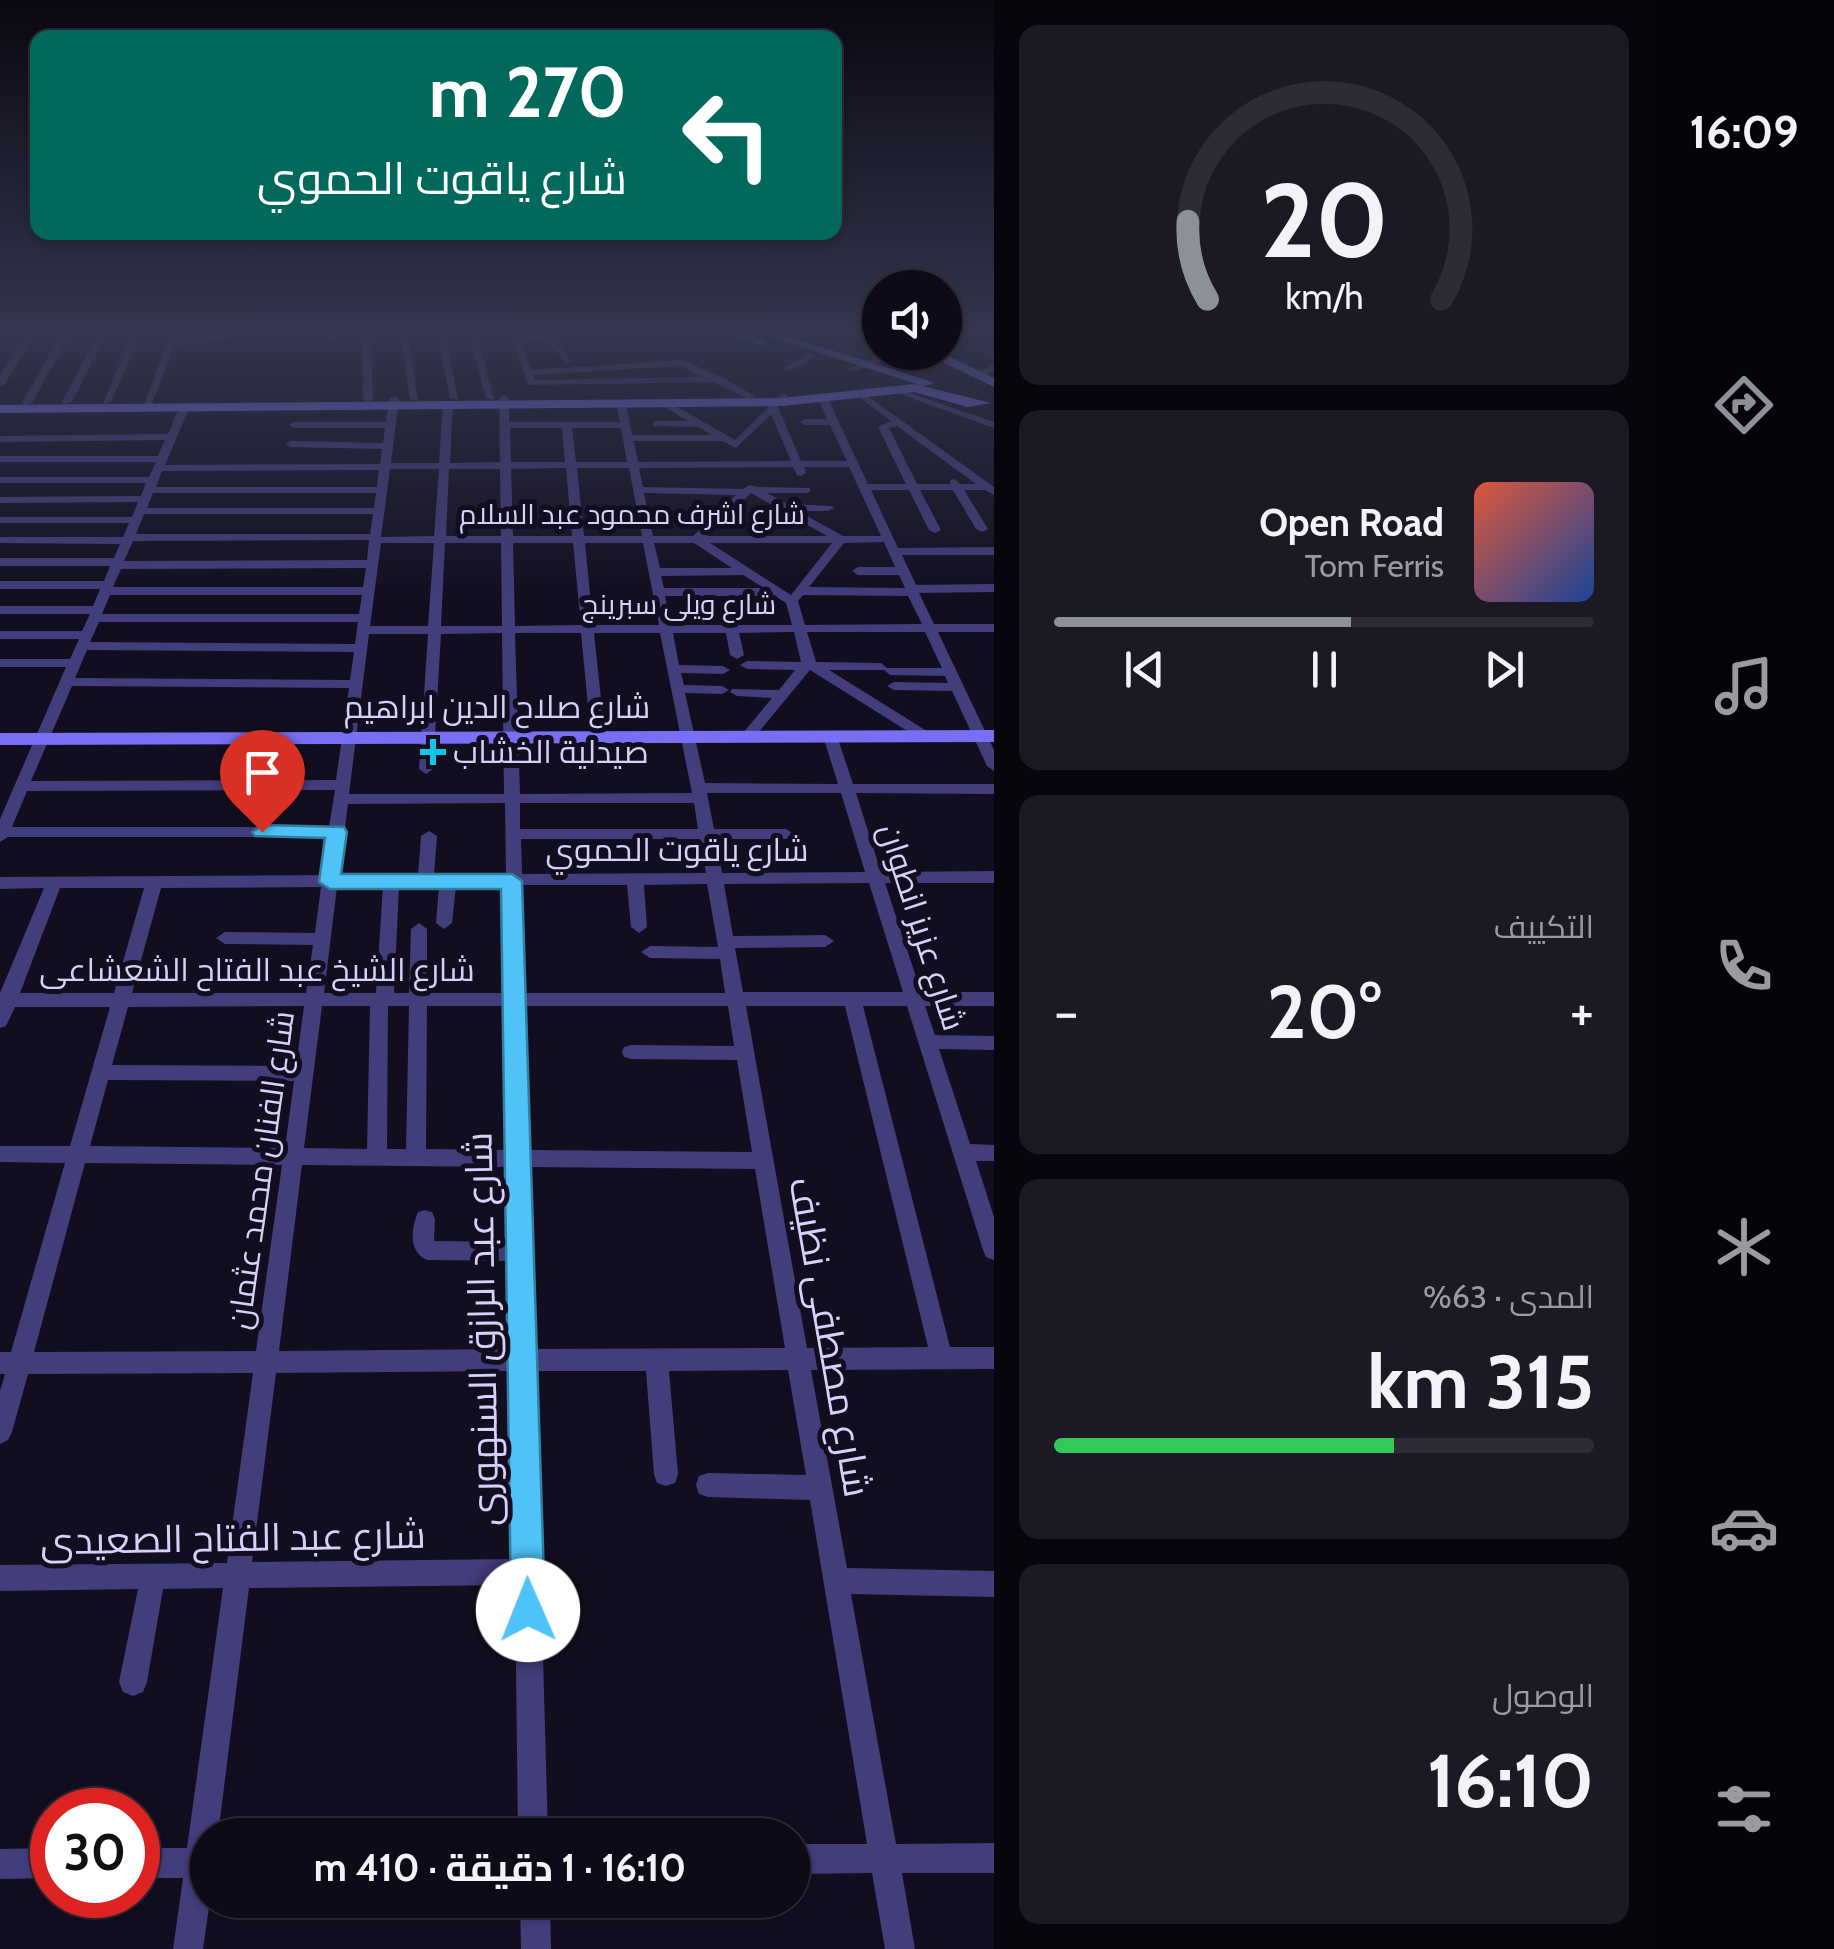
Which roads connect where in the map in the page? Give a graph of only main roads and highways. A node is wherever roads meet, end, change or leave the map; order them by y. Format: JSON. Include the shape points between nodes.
{"nodes":[{"id":1,"x":314,"y":418,"type":"edge"},
{"id":2,"x":384,"y":418,"type":"edge"},
{"id":3,"x":416,"y":418,"type":"edge"},
{"id":4,"x":416,"y":418,"type":"edge"},
{"id":5,"x":393,"y":429,"type":"junction"},
{"id":6,"x":987,"y":736,"type":"edge"},
{"id":7,"x":0,"y":738,"type":"edge"}],
"edges":[{"from":1,"to":5,"type":"main road"},
{"from":2,"to":5,"type":"main road"},
{"from":3,"to":5,"type":"main road"},
{"from":4,"to":5,"type":"main road"},
{"from":6,"to":7,"type":"main road","name":"شارع صلاح الدين ابراهيم"}]}
